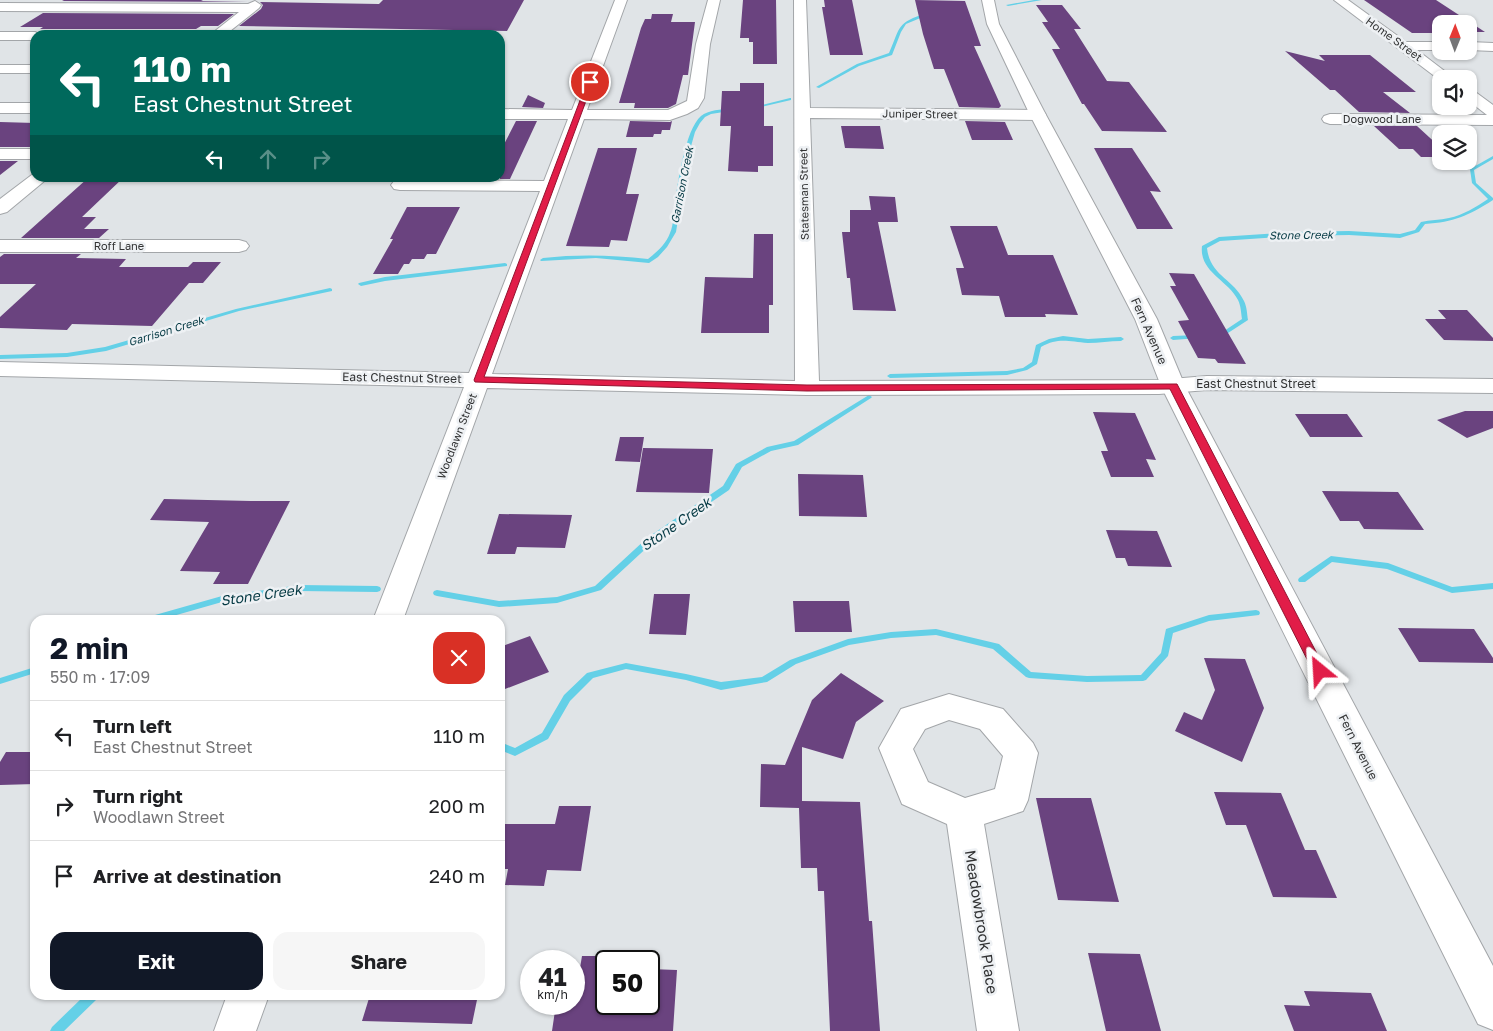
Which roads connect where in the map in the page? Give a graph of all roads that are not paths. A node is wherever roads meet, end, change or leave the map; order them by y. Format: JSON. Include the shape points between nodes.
{"nodes":[{"id":1,"x":260,"y":0,"type":"edge"},
{"id":2,"x":621,"y":0,"type":"edge"},
{"id":3,"x":714,"y":0,"type":"edge"},
{"id":4,"x":800,"y":0,"type":"edge"},
{"id":5,"x":988,"y":0,"type":"edge"},
{"id":6,"x":1340,"y":0,"type":"edge"},
{"id":7,"x":0,"y":7,"type":"edge"},
{"id":8,"x":250,"y":8,"type":"junction"},
{"id":9,"x":223,"y":30,"type":"edge"},
{"id":10,"x":0,"y":36,"type":"edge"},
{"id":11,"x":30,"y":36,"type":"edge"},
{"id":12,"x":1405,"y":46,"type":"junction"},
{"id":13,"x":1432,"y":46,"type":"edge"},
{"id":14,"x":1478,"y":46,"type":"edge"},
{"id":15,"x":1493,"y":47,"type":"edge"},
{"id":16,"x":0,"y":69,"type":"edge"},
{"id":17,"x":30,"y":69,"type":"edge"},
{"id":18,"x":1436,"y":70,"type":"edge"},
{"id":19,"x":1477,"y":100,"type":"edge"},
{"id":20,"x":0,"y":108,"type":"edge"},
{"id":21,"x":30,"y":108,"type":"edge"},
{"id":22,"x":1493,"y":112,"type":"edge"},
{"id":23,"x":802,"y":113,"type":"junction"},
{"id":24,"x":505,"y":114,"type":"edge"},
{"id":25,"x":578,"y":114,"type":"junction"},
{"id":26,"x":1038,"y":115,"type":"junction"},
{"id":27,"x":1330,"y":119,"type":"dead end"},
{"id":28,"x":1493,"y":120,"type":"edge"},
{"id":29,"x":0,"y":154,"type":"edge"},
{"id":30,"x":30,"y":154,"type":"edge"},
{"id":31,"x":34,"y":182,"type":"edge"},
{"id":32,"x":400,"y":184,"type":"dead end"},
{"id":33,"x":551,"y":186,"type":"junction"},
{"id":34,"x":0,"y":208,"type":"edge"},
{"id":35,"x":0,"y":246,"type":"edge"},
{"id":36,"x":239,"y":246,"type":"dead end"},
{"id":37,"x":0,"y":369,"type":"edge"},
{"id":38,"x":478,"y":380,"type":"junction"},
{"id":39,"x":1174,"y":386,"type":"junction"},
{"id":40,"x":1493,"y":386,"type":"edge"},
{"id":41,"x":807,"y":388,"type":"junction"},
{"id":42,"x":390,"y":615,"type":"edge"},
{"id":43,"x":964,"y":814,"type":"dead end"},
{"id":44,"x":246,"y":1000,"type":"edge"},
{"id":45,"x":1493,"y":1009,"type":"edge"},
{"id":46,"x":234,"y":1031,"type":"edge"},
{"id":47,"x":998,"y":1031,"type":"edge"}],
"edges":[{"from":1,"to":8,"type":"street"},
{"from":2,"to":25,"type":"street","name":"Woodlawn Street"},
{"from":3,"to":25,"type":"street","via":[[703,44],[695,103],[670,115]]},
{"from":4,"to":23,"type":"street","name":"Statesman Street"},
{"from":5,"to":26,"type":"street","name":"Fern Avenue","via":[[992,24]]},
{"from":6,"to":12,"type":"street","name":"Home Street"},
{"from":7,"to":8,"type":"street"},
{"from":8,"to":9,"type":"street"},
{"from":10,"to":11,"type":"street"},
{"from":12,"to":13,"type":"street"},
{"from":12,"to":18,"type":"street","name":"Home Street"},
{"from":14,"to":15,"type":"street"},
{"from":16,"to":17,"type":"street"},
{"from":19,"to":22,"type":"street"},
{"from":20,"to":21,"type":"street"},
{"from":23,"to":26,"type":"street","name":"Juniper Street"},
{"from":23,"to":41,"type":"street","name":"Statesman Street"},
{"from":24,"to":25,"type":"street"},
{"from":25,"to":33,"type":"street","name":"Woodlawn Street"},
{"from":26,"to":39,"type":"street","name":"Fern Avenue","via":[[1146,319]]},
{"from":27,"to":28,"type":"street","name":"Dogwood Lane"},
{"from":29,"to":30,"type":"street"},
{"from":31,"to":34,"type":"street"},
{"from":32,"to":33,"type":"street"},
{"from":33,"to":38,"type":"street","name":"Woodlawn Street"},
{"from":35,"to":36,"type":"street","name":"Roff Lane"},
{"from":37,"to":38,"type":"street","name":"East Chestnut Street"},
{"from":38,"to":41,"type":"street","name":"East Chestnut Street"},
{"from":38,"to":42,"type":"street","name":"Woodlawn Street"},
{"from":39,"to":40,"type":"street","name":"East Chestnut Street","via":[[1207,383]]},
{"from":39,"to":41,"type":"street","name":"East Chestnut Street"},
{"from":39,"to":45,"type":"street","name":"Fern Avenue"},
{"from":43,"to":47,"type":"street","name":"Meadowbrook Place"},
{"from":44,"to":46,"type":"street"}]}
